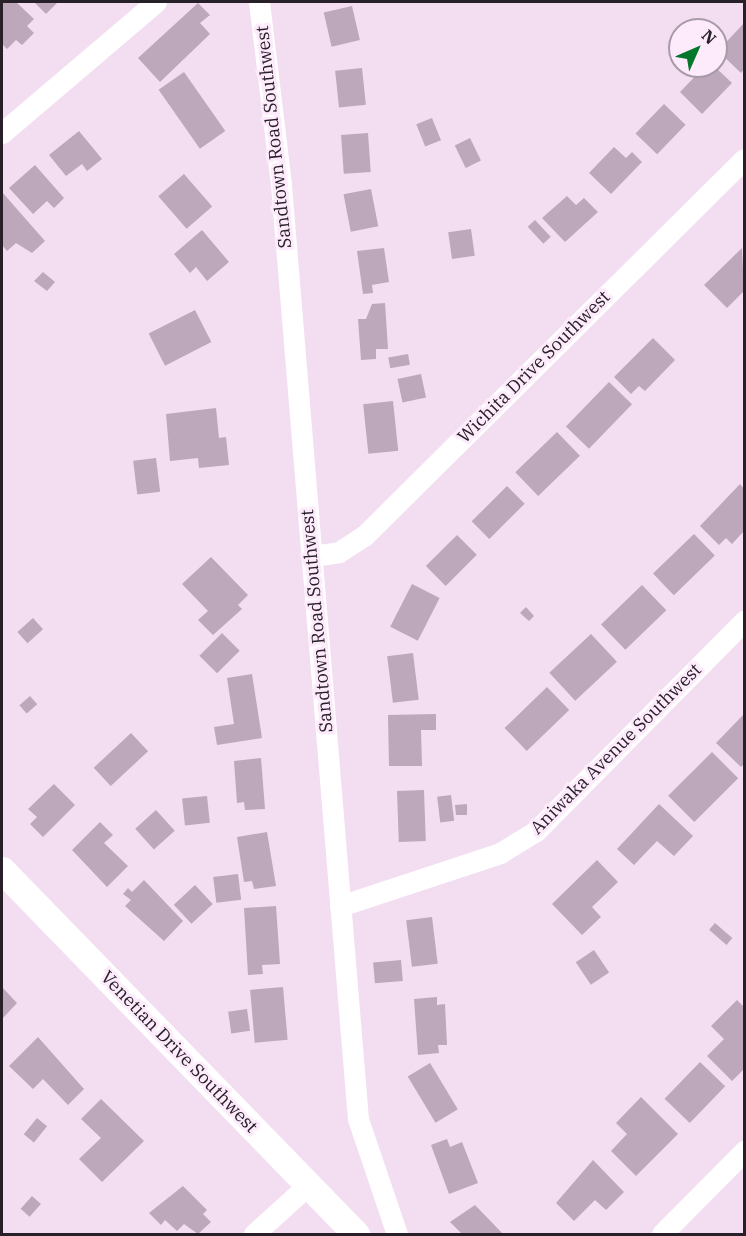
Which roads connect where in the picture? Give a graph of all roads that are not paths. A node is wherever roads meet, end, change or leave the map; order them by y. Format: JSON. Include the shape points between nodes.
{"nodes":[{"id":1,"x":156,"y":2,"type":"edge"},
{"id":2,"x":259,"y":2,"type":"edge"},
{"id":3,"x":2,"y":133,"type":"edge"},
{"id":4,"x":744,"y":159,"type":"edge"},
{"id":5,"x":312,"y":556,"type":"junction"},
{"id":6,"x":744,"y":621,"type":"edge"},
{"id":7,"x":2,"y":870,"type":"edge"},
{"id":8,"x":340,"y":906,"type":"junction"},
{"id":9,"x":744,"y":1151,"type":"edge"},
{"id":10,"x":308,"y":1185,"type":"junction"},
{"id":11,"x":254,"y":1234,"type":"edge"},
{"id":12,"x":356,"y":1234,"type":"edge"},
{"id":13,"x":397,"y":1234,"type":"edge"},
{"id":14,"x":662,"y":1234,"type":"edge"}],
"edges":[{"from":1,"to":3,"type":"street"},
{"from":2,"to":5,"type":"street","name":"Sandtown Road Southwest","via":[[281,185]]},
{"from":4,"to":5,"type":"street","name":"Wichita Drive Southwest","via":[[364,536],[339,552]]},
{"from":5,"to":8,"type":"street","name":"Sandtown Road Southwest"},
{"from":6,"to":8,"type":"street","name":"Aniwaka Avenue Southwest","via":[[536,831],[500,853]]},
{"from":7,"to":10,"type":"street","name":"Venetian Drive Southwest"},
{"from":8,"to":13,"type":"street","name":"Sandtown Road Southwest","via":[[358,1119]]},
{"from":9,"to":14,"type":"street"},
{"from":10,"to":11,"type":"street"},
{"from":10,"to":12,"type":"street","name":"Venetian Drive Southwest"}]}
